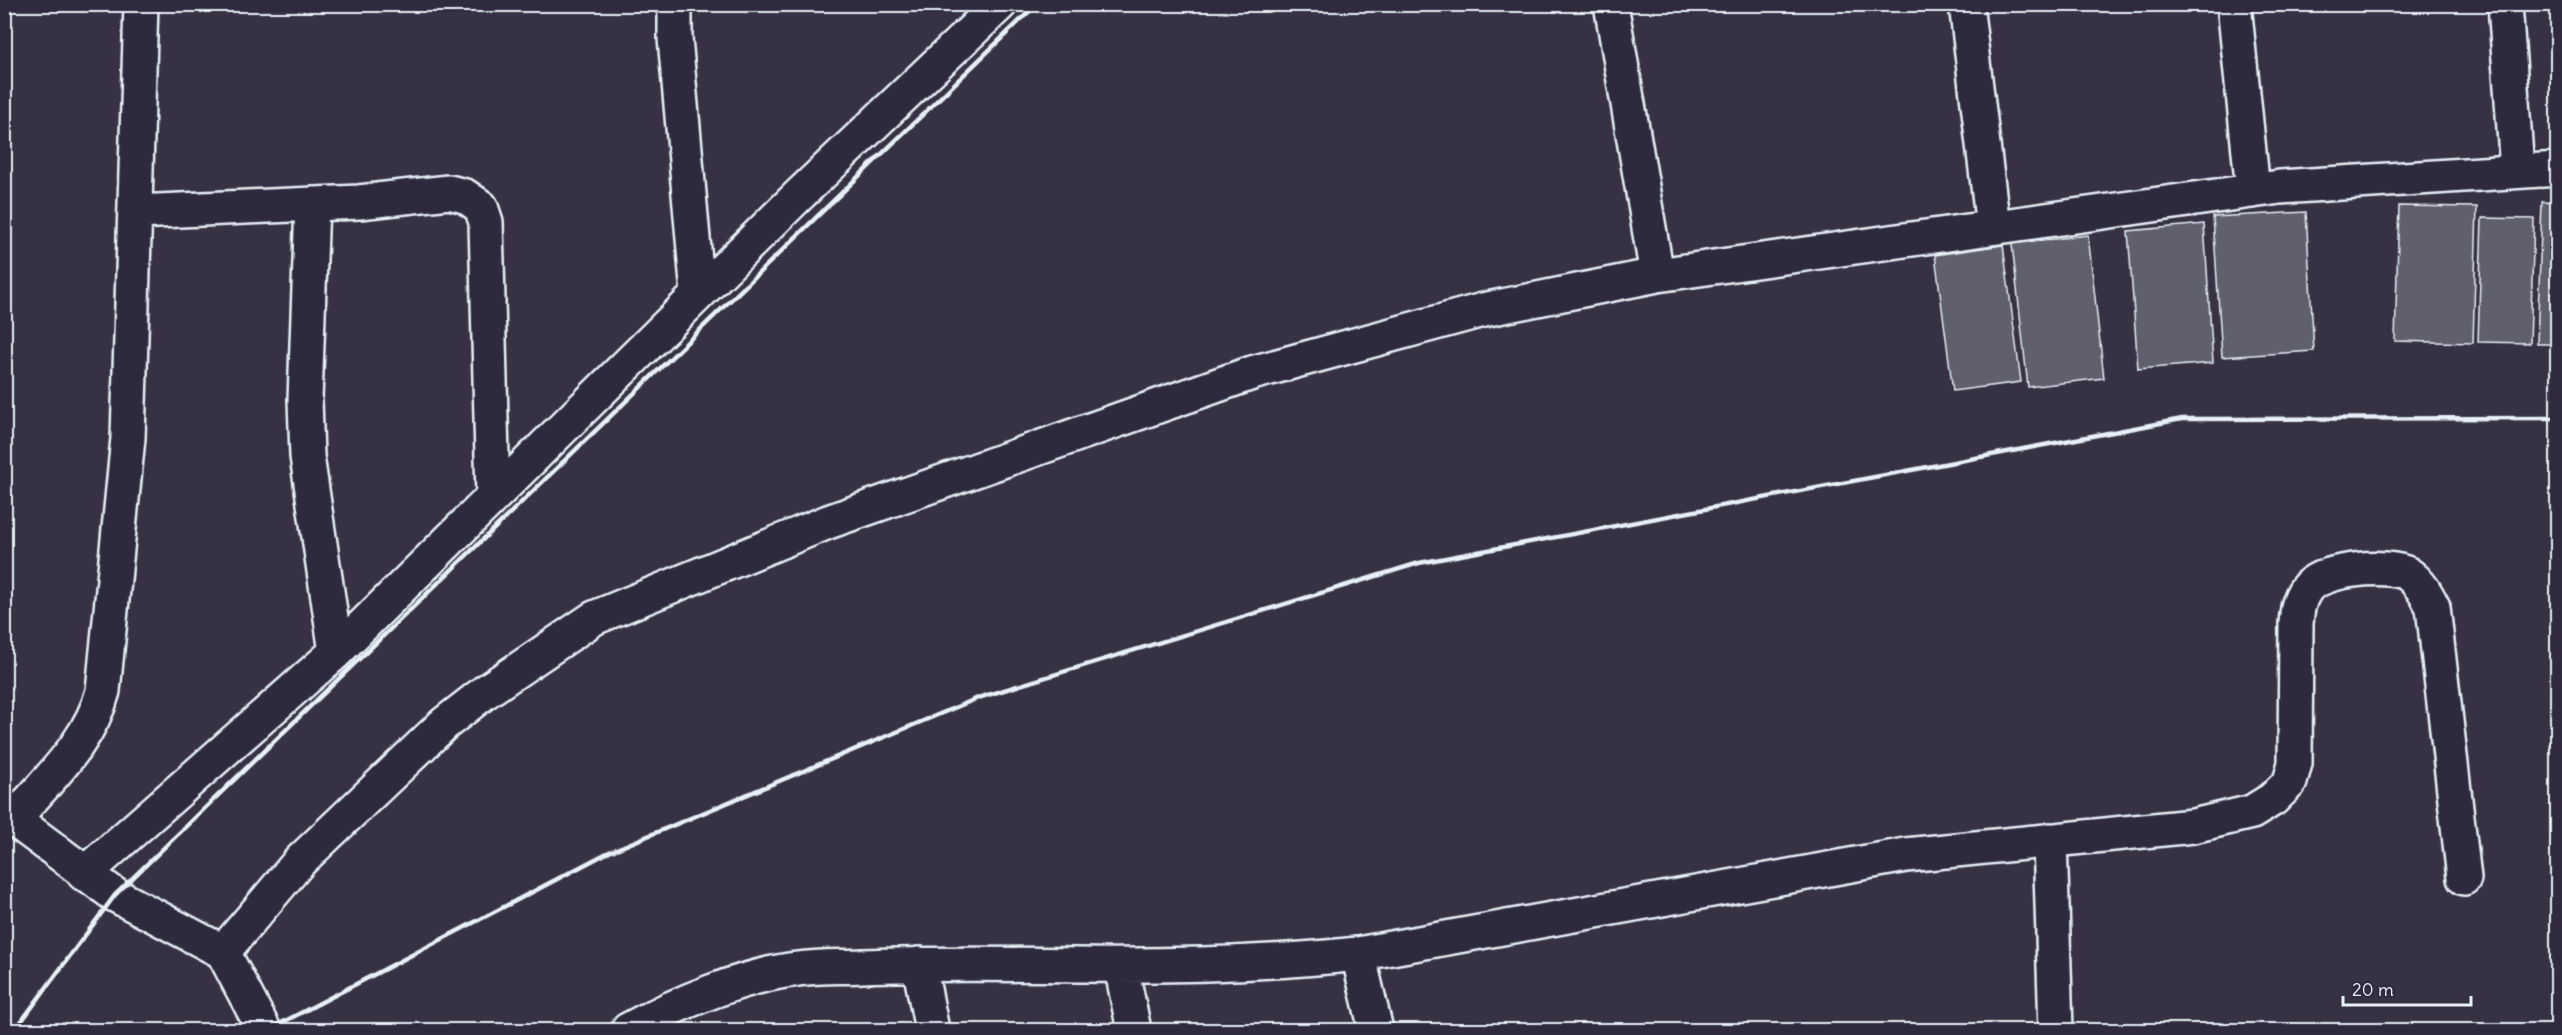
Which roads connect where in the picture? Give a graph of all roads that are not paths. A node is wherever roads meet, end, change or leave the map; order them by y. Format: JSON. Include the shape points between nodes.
{"nodes":[{"id":1,"x":141,"y":4,"type":"edge"},
{"id":2,"x":675,"y":4,"type":"edge"},
{"id":3,"x":1000,"y":4,"type":"edge"},
{"id":4,"x":1611,"y":4,"type":"edge"},
{"id":5,"x":1966,"y":4,"type":"edge"},
{"id":6,"x":2234,"y":4,"type":"edge"},
{"id":7,"x":2505,"y":4,"type":"edge"},
{"id":8,"x":974,"y":16,"type":"edge"},
{"id":9,"x":2558,"y":169,"type":"edge"},
{"id":10,"x":2517,"y":170,"type":"junction"},
{"id":11,"x":2253,"y":191,"type":"junction"},
{"id":12,"x":312,"y":204,"type":"junction"},
{"id":13,"x":136,"y":212,"type":"junction"},
{"id":14,"x":1993,"y":227,"type":"junction"},
{"id":15,"x":1657,"y":274,"type":"junction"},
{"id":16,"x":698,"y":294,"type":"junction"},
{"id":17,"x":493,"y":497,"type":"junction"},
{"id":18,"x":336,"y":652,"type":"junction"},
{"id":19,"x":9,"y":816,"type":"edge"},
{"id":20,"x":2050,"y":840,"type":"junction"},
{"id":21,"x":84,"y":874,"type":"junction"},
{"id":22,"x":2464,"y":878,"type":"dead end"},
{"id":23,"x":223,"y":952,"type":"junction"},
{"id":24,"x":1358,"y":954,"type":"junction"},
{"id":25,"x":919,"y":963,"type":"junction"},
{"id":26,"x":1121,"y":966,"type":"junction"},
{"id":27,"x":264,"y":1030,"type":"edge"},
{"id":28,"x":628,"y":1030,"type":"edge"},
{"id":29,"x":932,"y":1030,"type":"edge"},
{"id":30,"x":1134,"y":1030,"type":"edge"},
{"id":31,"x":1376,"y":1030,"type":"edge"},
{"id":32,"x":2056,"y":1030,"type":"edge"}],
"edges":[{"from":1,"to":13,"type":"street"},
{"from":2,"to":16,"type":"street"},
{"from":3,"to":8,"type":"street"},
{"from":4,"to":15,"type":"street"},
{"from":5,"to":14,"type":"street"},
{"from":6,"to":11,"type":"street"},
{"from":7,"to":10,"type":"street"},
{"from":8,"to":16,"type":"street"},
{"from":9,"to":10,"type":"street"},
{"from":10,"to":11,"type":"street"},
{"from":11,"to":14,"type":"street"},
{"from":12,"to":13,"type":"street"},
{"from":12,"to":17,"type":"street","via":[[449,192],[465,196],[481,207],[486,222]]},
{"from":12,"to":18,"type":"street","via":[[305,400],[308,456]]},
{"from":13,"to":19,"type":"street","via":[[128,438],[104,691],[86,734]]},
{"from":14,"to":15,"type":"street"},
{"from":15,"to":23,"type":"street","via":[[1483,310],[1252,373],[828,522],[594,618],[444,724],[300,861]]},
{"from":16,"to":17,"type":"street"},
{"from":17,"to":18,"type":"street"},
{"from":18,"to":21,"type":"street"},
{"from":19,"to":21,"type":"street"},
{"from":20,"to":22,"type":"street","via":[[2193,826],[2252,812],[2273,799],[2290,782],[2295,763],[2298,604],[2307,587],[2325,577],[2390,567],[2408,574],[2424,589],[2433,608]]},
{"from":20,"to":24,"type":"street","via":[[1906,855]]},
{"from":20,"to":32,"type":"street"},
{"from":21,"to":23,"type":"street","via":[[115,895]]},
{"from":23,"to":27,"type":"street"},
{"from":24,"to":26,"type":"street","via":[[1284,961]]},
{"from":24,"to":31,"type":"street"},
{"from":25,"to":26,"type":"street"},
{"from":25,"to":28,"type":"street","via":[[797,969],[756,978],[692,1000]]},
{"from":25,"to":29,"type":"street"},
{"from":26,"to":30,"type":"street"}]}
